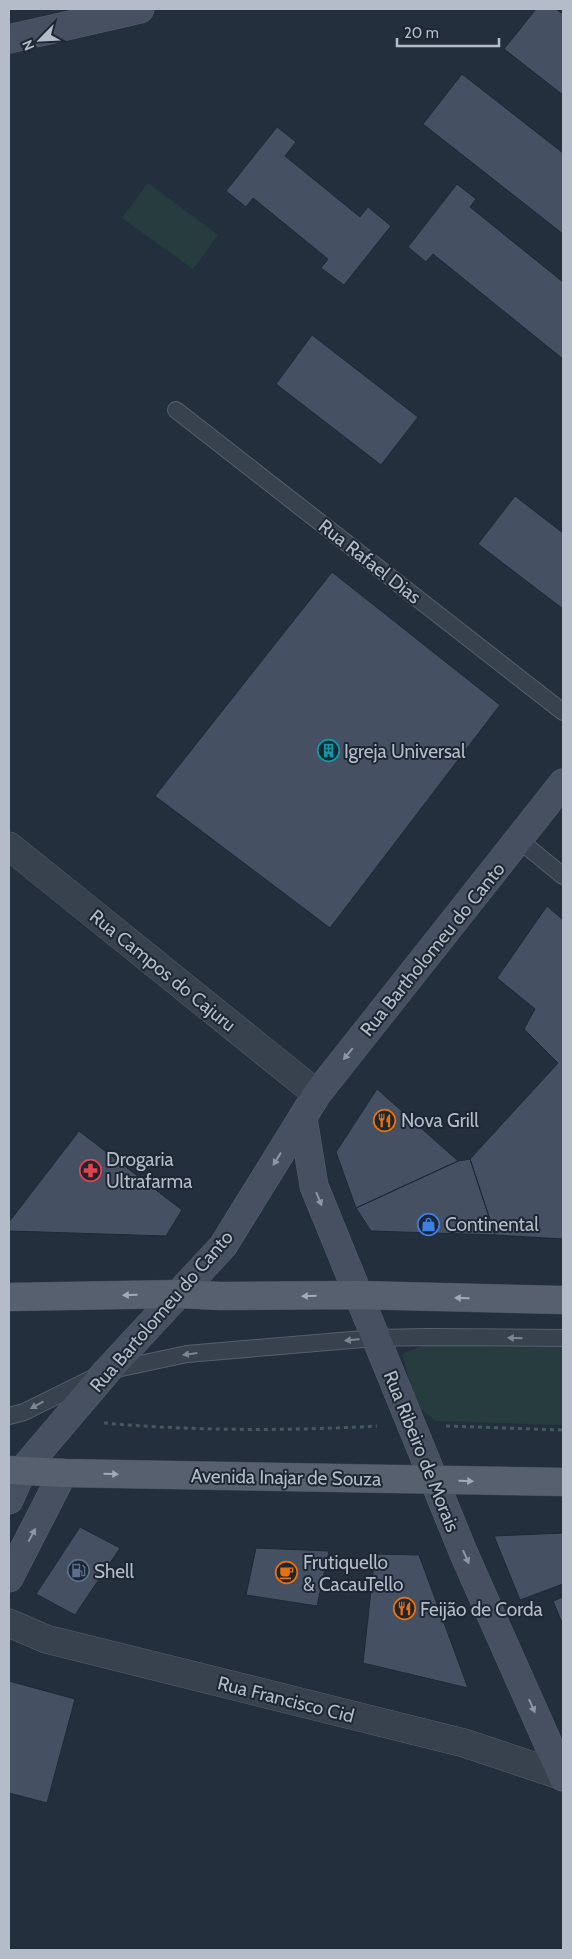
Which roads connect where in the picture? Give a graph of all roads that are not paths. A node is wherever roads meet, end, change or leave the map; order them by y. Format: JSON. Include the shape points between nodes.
{"nodes":[{"id":1,"x":140,"y":9,"type":"edge"},
{"id":2,"x":9,"y":39,"type":"edge"},
{"id":3,"x":176,"y":410,"type":"dead end"},
{"id":4,"x":563,"y":712,"type":"edge"},
{"id":5,"x":563,"y":782,"type":"edge"},
{"id":6,"x":519,"y":840,"type":"junction"},
{"id":7,"x":9,"y":846,"type":"edge"},
{"id":8,"x":563,"y":876,"type":"edge"},
{"id":9,"x":317,"y":1094,"type":"junction"},
{"id":10,"x":303,"y":1118,"type":"junction"},
{"id":11,"x":179,"y":1294,"type":"junction"},
{"id":12,"x":358,"y":1295,"type":"junction"},
{"id":13,"x":9,"y":1297,"type":"edge"},
{"id":14,"x":563,"y":1300,"type":"edge"},
{"id":15,"x":376,"y":1338,"type":"junction"},
{"id":16,"x":563,"y":1338,"type":"edge"},
{"id":17,"x":107,"y":1372,"type":"junction"},
{"id":18,"x":9,"y":1416,"type":"edge"},
{"id":19,"x":15,"y":1471,"type":"edge"},
{"id":20,"x":63,"y":1473,"type":"junction"},
{"id":21,"x":434,"y":1480,"type":"junction"},
{"id":22,"x":563,"y":1482,"type":"edge"},
{"id":23,"x":9,"y":1500,"type":"edge"},
{"id":24,"x":9,"y":1578,"type":"edge"},
{"id":25,"x":9,"y":1623,"type":"edge"},
{"id":26,"x":563,"y":1776,"type":"edge"}],
"edges":[{"from":1,"to":2,"type":"main road"},
{"from":3,"to":4,"type":"lane","name":"Rua Rafael Dias"},
{"from":5,"to":6,"type":"main road","name":"Rua Bartholomeu do Canto"},
{"from":6,"to":8,"type":"lane"},
{"from":6,"to":9,"type":"main road","name":"Rua Bartholomeu do Canto","one_way":true},
{"from":7,"to":9,"type":"street","name":"Rua Campos do Cajuru"},
{"from":9,"to":10,"type":"main road","name":"Rua Bartholomeu do Canto"},
{"from":10,"to":11,"type":"main road","name":"Rua Bartolomeu do Canto","one_way":true,"via":[[223,1246]]},
{"from":10,"to":12,"type":"main road","name":"Rua Ribeiro de Morais","one_way":true,"via":[[314,1186]]},
{"from":12,"to":11,"type":"main road","one_way":true},
{"from":11,"to":13,"type":"main road","one_way":true},
{"from":11,"to":17,"type":"main road","name":"Rua Bartolomeu do Canto"},
{"from":14,"to":12,"type":"main road","one_way":true},
{"from":12,"to":15,"type":"main road","name":"Rua Ribeiro de Morais"},
{"from":16,"to":15,"type":"lane","one_way":true},
{"from":15,"to":17,"type":"lane","one_way":true,"via":[[187,1354]]},
{"from":15,"to":21,"type":"main road","name":"Rua Ribeiro de Morais"},
{"from":17,"to":18,"type":"lane","one_way":true},
{"from":17,"to":19,"type":"main road","name":"Rua Bartolomeu do Canto","via":[[68,1419]]},
{"from":19,"to":20,"type":"main road","name":"Avenida Inajar de Souza"},
{"from":19,"to":23,"type":"main road","name":"Rua Bartolomeu do Canto"},
{"from":20,"to":21,"type":"main road","name":"Avenida Inajar de Souza","one_way":true},
{"from":24,"to":20,"type":"main road","one_way":true},
{"from":21,"to":22,"type":"main road","name":"Avenida Inajar de Souza","one_way":true},
{"from":21,"to":26,"type":"main road","name":"Rua Ribeiro de Morais","one_way":true},
{"from":25,"to":26,"type":"street","name":"Rua Francisco Cid","via":[[46,1639],[464,1743]]}]}
